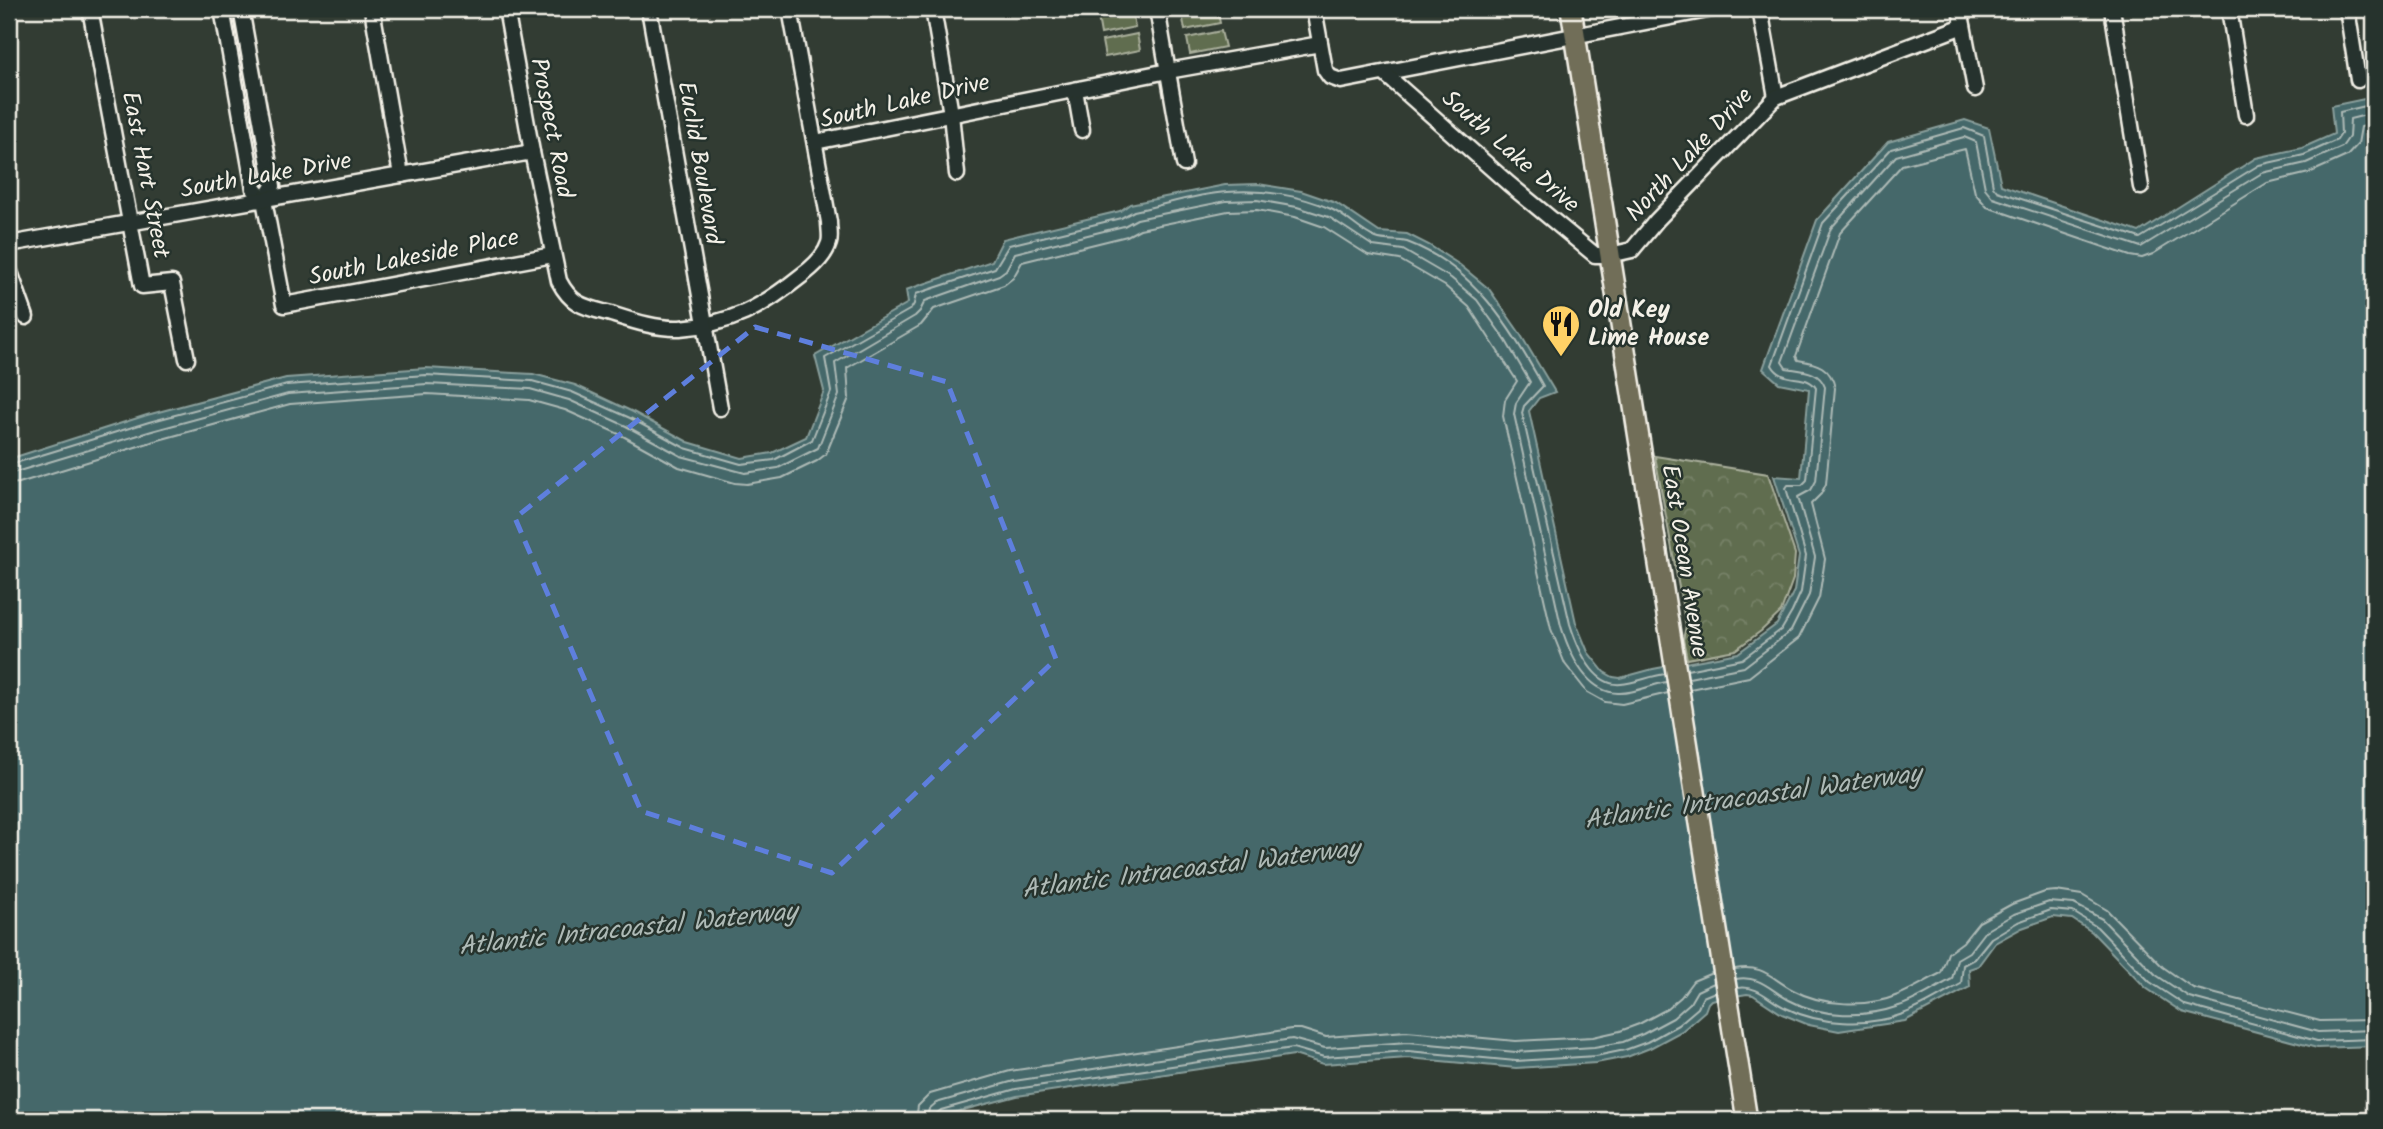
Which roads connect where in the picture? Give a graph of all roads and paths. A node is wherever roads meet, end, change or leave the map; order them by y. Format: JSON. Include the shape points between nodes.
{"nodes":[{"id":1,"x":90,"y":9,"type":"edge"},
{"id":2,"x":222,"y":9,"type":"edge"},
{"id":3,"x":241,"y":9,"type":"edge"},
{"id":4,"x":372,"y":9,"type":"edge"},
{"id":5,"x":506,"y":9,"type":"edge"},
{"id":6,"x":649,"y":9,"type":"edge"},
{"id":7,"x":790,"y":9,"type":"edge"},
{"id":8,"x":933,"y":9,"type":"edge"},
{"id":9,"x":1157,"y":9,"type":"edge"},
{"id":10,"x":1314,"y":9,"type":"edge"},
{"id":11,"x":1571,"y":9,"type":"edge"},
{"id":12,"x":1713,"y":9,"type":"edge"},
{"id":13,"x":1760,"y":9,"type":"edge"},
{"id":14,"x":1960,"y":9,"type":"edge"},
{"id":15,"x":2112,"y":9,"type":"edge"},
{"id":16,"x":2229,"y":9,"type":"edge"},
{"id":17,"x":2347,"y":9,"type":"edge"},
{"id":18,"x":1963,"y":26,"type":"junction"},
{"id":19,"x":1575,"y":36,"type":"junction"},
{"id":20,"x":1320,"y":44,"type":"junction"},
{"id":21,"x":1168,"y":71,"type":"junction"},
{"id":22,"x":1385,"y":74,"type":"junction"},
{"id":23,"x":2358,"y":80,"type":"dead end"},
{"id":24,"x":1975,"y":89,"type":"dead end"},
{"id":25,"x":1075,"y":90,"type":"junction"},
{"id":26,"x":1776,"y":97,"type":"junction"},
{"id":27,"x":951,"y":114,"type":"junction"},
{"id":28,"x":2246,"y":115,"type":"dead end"},
{"id":29,"x":1082,"y":130,"type":"dead end"},
{"id":30,"x":815,"y":142,"type":"junction"},
{"id":31,"x":532,"y":152,"type":"junction"},
{"id":32,"x":1184,"y":164,"type":"dead end"},
{"id":33,"x":957,"y":174,"type":"dead end"},
{"id":34,"x":401,"y":175,"type":"junction"},
{"id":35,"x":2141,"y":187,"type":"dead end"},
{"id":36,"x":264,"y":200,"type":"junction"},
{"id":37,"x":131,"y":223,"type":"junction"},
{"id":38,"x":9,"y":244,"type":"edge"},
{"id":39,"x":553,"y":255,"type":"junction"},
{"id":40,"x":1610,"y":255,"type":"junction"},
{"id":41,"x":9,"y":269,"type":"edge"},
{"id":42,"x":26,"y":317,"type":"dead end"},
{"id":43,"x":705,"y":324,"type":"junction"},
{"id":44,"x":187,"y":359,"type":"dead end"},
{"id":45,"x":720,"y":408,"type":"dead end"},
{"id":46,"x":1747,"y":1120,"type":"edge"}],
"edges":[{"from":1,"to":37,"type":"street","name":"East Hart Street"},
{"from":2,"to":36,"type":"street","via":[[254,189]]},
{"from":3,"to":36,"type":"street","via":[[273,186]]},
{"from":4,"to":34,"type":"street"},
{"from":5,"to":31,"type":"street","name":"Prospect Road"},
{"from":6,"to":43,"type":"street","name":"Euclid Boulevard"},
{"from":7,"to":30,"type":"street"},
{"from":8,"to":27,"type":"street"},
{"from":9,"to":21,"type":"street"},
{"from":10,"to":20,"type":"street"},
{"from":11,"to":19,"type":"main road","name":"East Ocean Avenue"},
{"from":12,"to":19,"type":"street"},
{"from":13,"to":26,"type":"street"},
{"from":14,"to":18,"type":"street"},
{"from":15,"to":35,"type":"street"},
{"from":16,"to":28,"type":"street"},
{"from":17,"to":23,"type":"street"},
{"from":18,"to":24,"type":"street"},
{"from":18,"to":26,"type":"street","name":"North Lake Drive"},
{"from":19,"to":22,"type":"street"},
{"from":19,"to":40,"type":"main road","name":"East Ocean Avenue"},
{"from":20,"to":21,"type":"street","name":"South Lake Drive"},
{"from":20,"to":22,"type":"street","via":[[1330,77],[1341,82]]},
{"from":21,"to":25,"type":"street","name":"South Lake Drive"},
{"from":21,"to":32,"type":"street"},
{"from":22,"to":40,"type":"street","name":"South Lake Drive","via":[[1595,255]]},
{"from":25,"to":27,"type":"street","name":"South Lake Drive"},
{"from":25,"to":29,"type":"street"},
{"from":26,"to":40,"type":"street","name":"North Lake Drive","via":[[1632,250]]},
{"from":27,"to":30,"type":"street","name":"South Lake Drive"},
{"from":27,"to":33,"type":"street"},
{"from":30,"to":43,"type":"street","name":"South Lake Drive","via":[[829,245],[811,268],[773,299],[746,313]]},
{"from":31,"to":34,"type":"street","name":"South Lake Drive"},
{"from":31,"to":39,"type":"street","name":"Prospect Road"},
{"from":34,"to":36,"type":"street","name":"South Lake Drive"},
{"from":36,"to":37,"type":"street","name":"South Lake Drive"},
{"from":36,"to":39,"type":"street","name":"South Lakeside Place","via":[[284,306]]},
{"from":37,"to":38,"type":"street","name":"South Lake Drive"},
{"from":37,"to":44,"type":"street","name":"East Hart Street","via":[[142,286],[172,283]]},
{"from":39,"to":43,"type":"street","name":"South Lake Drive","via":[[568,297],[588,308],[650,325]]},
{"from":40,"to":46,"type":"main road","name":"East Ocean Avenue"},
{"from":41,"to":42,"type":"street"},
{"from":43,"to":45,"type":"street","name":"Euclid Boulevard"}]}
